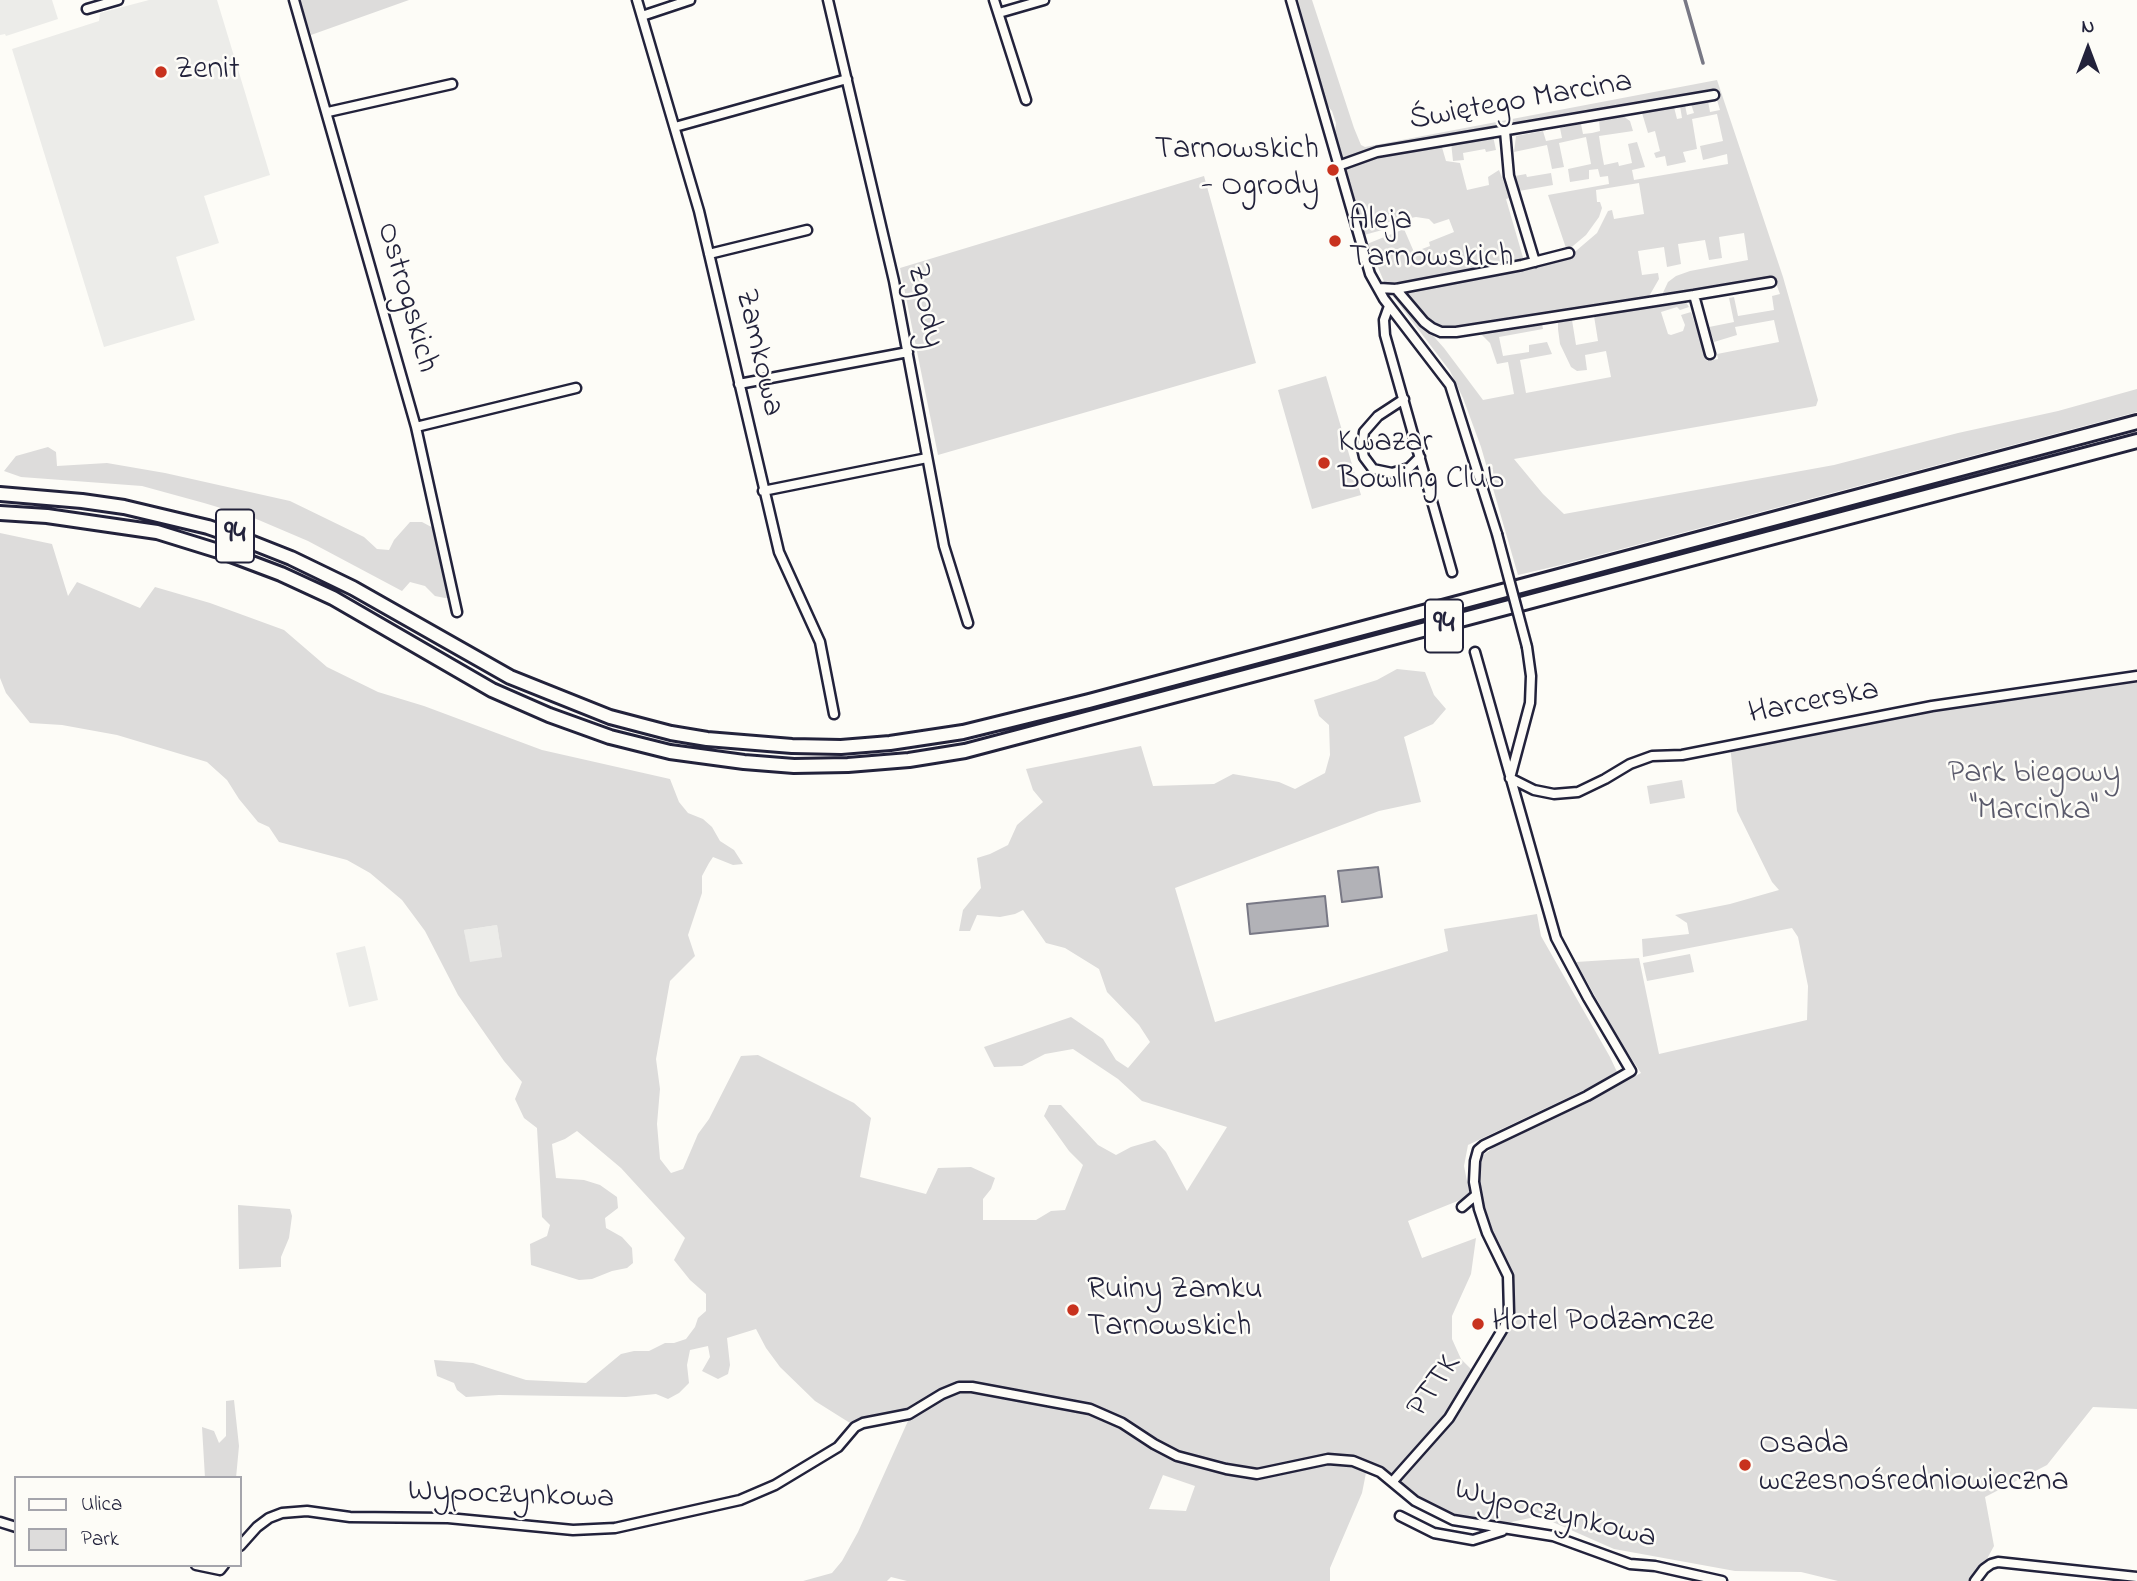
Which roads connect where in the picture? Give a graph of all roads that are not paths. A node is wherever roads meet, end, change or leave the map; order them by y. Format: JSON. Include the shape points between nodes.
{"nodes":[{"id":1,"x":118,"y":0,"type":"edge"},
{"id":2,"x":294,"y":0,"type":"edge"},
{"id":3,"x":637,"y":0,"type":"edge"},
{"id":4,"x":690,"y":0,"type":"edge"},
{"id":5,"x":828,"y":0,"type":"edge"},
{"id":6,"x":994,"y":0,"type":"edge"},
{"id":7,"x":1044,"y":0,"type":"edge"},
{"id":8,"x":1291,"y":0,"type":"edge"},
{"id":9,"x":87,"y":9,"type":"dead end"},
{"id":10,"x":999,"y":13,"type":"junction"},
{"id":11,"x":642,"y":16,"type":"junction"},
{"id":12,"x":847,"y":79,"type":"junction"},
{"id":13,"x":452,"y":84,"type":"dead end"},
{"id":14,"x":1714,"y":95,"type":"dead end"},
{"id":15,"x":1026,"y":100,"type":"dead end"},
{"id":16,"x":328,"y":112,"type":"junction"},
{"id":17,"x":675,"y":127,"type":"junction"},
{"id":18,"x":1505,"y":131,"type":"junction"},
{"id":19,"x":1338,"y":166,"type":"junction"},
{"id":20,"x":807,"y":230,"type":"dead end"},
{"id":21,"x":1569,"y":253,"type":"dead end"},
{"id":22,"x":709,"y":254,"type":"junction"},
{"id":23,"x":1535,"y":262,"type":"junction"},
{"id":24,"x":1771,"y":282,"type":"dead end"},
{"id":25,"x":1378,"y":288,"type":"junction"},
{"id":26,"x":1396,"y":289,"type":"junction"},
{"id":27,"x":1694,"y":295,"type":"junction"},
{"id":28,"x":1389,"y":306,"type":"junction"},
{"id":29,"x":908,"y":352,"type":"junction"},
{"id":30,"x":1710,"y":354,"type":"dead end"},
{"id":31,"x":738,"y":384,"type":"junction"},
{"id":32,"x":576,"y":388,"type":"dead end"},
{"id":33,"x":1404,"y":399,"type":"junction"},
{"id":34,"x":2137,"y":422,"type":"edge"},
{"id":35,"x":416,"y":427,"type":"junction"},
{"id":36,"x":2137,"y":441,"type":"edge"},
{"id":37,"x":1420,"y":457,"type":"junction"},
{"id":38,"x":927,"y":458,"type":"junction"},
{"id":39,"x":763,"y":491,"type":"junction"},
{"id":40,"x":0,"y":494,"type":"edge"},
{"id":41,"x":0,"y":513,"type":"edge"},
{"id":42,"x":1452,"y":572,"type":"dead end"},
{"id":43,"x":457,"y":612,"type":"dead end"},
{"id":44,"x":968,"y":623,"type":"dead end"},
{"id":45,"x":1475,"y":652,"type":"dead end"},
{"id":46,"x":2137,"y":676,"type":"edge"},
{"id":47,"x":834,"y":714,"type":"dead end"},
{"id":48,"x":1510,"y":778,"type":"junction"},
{"id":49,"x":1476,"y":1195,"type":"junction"},
{"id":50,"x":1462,"y":1207,"type":"dead end"},
{"id":51,"x":1393,"y":1481,"type":"junction"},
{"id":52,"x":1400,"y":1516,"type":"dead end"},
{"id":53,"x":1504,"y":1530,"type":"junction"},
{"id":54,"x":242,"y":1544,"type":"edge"},
{"id":55,"x":222,"y":1568,"type":"edge"},
{"id":56,"x":2137,"y":1577,"type":"edge"},
{"id":57,"x":216,"y":1581,"type":"edge"},
{"id":58,"x":1722,"y":1581,"type":"edge"},
{"id":59,"x":1975,"y":1581,"type":"edge"}],
"edges":[{"from":1,"to":9,"type":"street"},
{"from":2,"to":16,"type":"street","name":"Ostrogskich"},
{"from":3,"to":11,"type":"street","name":"Zamkowa"},
{"from":4,"to":11,"type":"street"},
{"from":5,"to":12,"type":"street","name":"Zgody"},
{"from":6,"to":10,"type":"street"},
{"from":7,"to":10,"type":"street"},
{"from":8,"to":19,"type":"street"},
{"from":10,"to":15,"type":"street"},
{"from":11,"to":17,"type":"street","name":"Zamkowa"},
{"from":12,"to":17,"type":"street"},
{"from":12,"to":29,"type":"street","name":"Zgody"},
{"from":13,"to":16,"type":"street"},
{"from":14,"to":18,"type":"street","name":"Świętego Marcina"},
{"from":16,"to":35,"type":"street","name":"Ostrogskich"},
{"from":17,"to":22,"type":"street","name":"Zamkowa"},
{"from":18,"to":19,"type":"street","name":"Świętego Marcina","via":[[1377,152]]},
{"from":18,"to":23,"type":"street","via":[[1509,176]]},
{"from":19,"to":25,"type":"street"},
{"from":20,"to":22,"type":"street"},
{"from":21,"to":23,"type":"street"},
{"from":22,"to":31,"type":"street","name":"Zamkowa"},
{"from":23,"to":26,"type":"street"},
{"from":24,"to":27,"type":"street"},
{"from":25,"to":26,"type":"street"},
{"from":25,"to":28,"type":"street"},
{"from":26,"to":27,"type":"street","via":[[1424,322],[1441,332]]},
{"from":27,"to":30,"type":"street"},
{"from":28,"to":33,"type":"street","via":[[1385,335]]},
{"from":28,"to":48,"type":"street","bridge":true,"via":[[1450,385],[1527,647],[1530,703]]},
{"from":29,"to":31,"type":"street"},
{"from":29,"to":38,"type":"street","name":"Zgody"},
{"from":31,"to":39,"type":"street","name":"Zamkowa"},
{"from":32,"to":35,"type":"street"},
{"from":33,"to":37,"type":"street"},
{"from":33,"to":37,"type":"street","via":[[1364,432],[1364,457],[1373,469],[1392,473],[1409,468]]},
{"from":34,"to":40,"type":"main road","number":"94","via":[[1089,701],[964,732],[841,747],[707,738],[610,717],[510,677],[353,588],[243,539],[124,507]]},
{"from":35,"to":43,"type":"street","name":"Ostrogskich"},
{"from":36,"to":41,"type":"main road","number":"94","via":[[1057,728],[965,751],[848,765],[744,762],[670,752],[610,737],[492,690],[333,598],[228,554],[157,532]]},
{"from":37,"to":42,"type":"street"},
{"from":38,"to":39,"type":"street"},
{"from":38,"to":44,"type":"street","name":"Zgody","via":[[944,546]]},
{"from":39,"to":47,"type":"street","name":"Zamkowa","via":[[779,552],[820,642]]},
{"from":45,"to":48,"type":"street"},
{"from":46,"to":48,"type":"street","name":"Harcerska","via":[[1933,706],[1682,755],[1652,756],[1577,792],[1534,790]]},
{"from":48,"to":49,"type":"street","name":"PTTK","via":[[1556,938],[1631,1071],[1484,1145],[1475,1161]]},
{"from":49,"to":50,"type":"street"},
{"from":49,"to":51,"type":"street","name":"PTTK","via":[[1487,1233],[1508,1276],[1509,1313],[1449,1418]]},
{"from":51,"to":53,"type":"street","name":"Wypoczynkowa","via":[[1415,1501],[1444,1516]]},
{"from":51,"to":54,"type":"street","name":"Wypoczynkowa","via":[[1366,1465],[1341,1459],[1258,1474],[1226,1469],[1177,1456],[1090,1409],[988,1388],[959,1387],[909,1414],[855,1427],[838,1447],[740,1500],[615,1528],[573,1530],[307,1511],[269,1518]]},
{"from":52,"to":53,"type":"street","via":[[1434,1532],[1473,1540]]},
{"from":53,"to":58,"type":"street","name":"Wypoczynkowa","via":[[1553,1536],[1630,1564]]},
{"from":55,"to":57,"type":"street"},
{"from":56,"to":59,"type":"street","via":[[1998,1562],[1984,1569]]}]}
